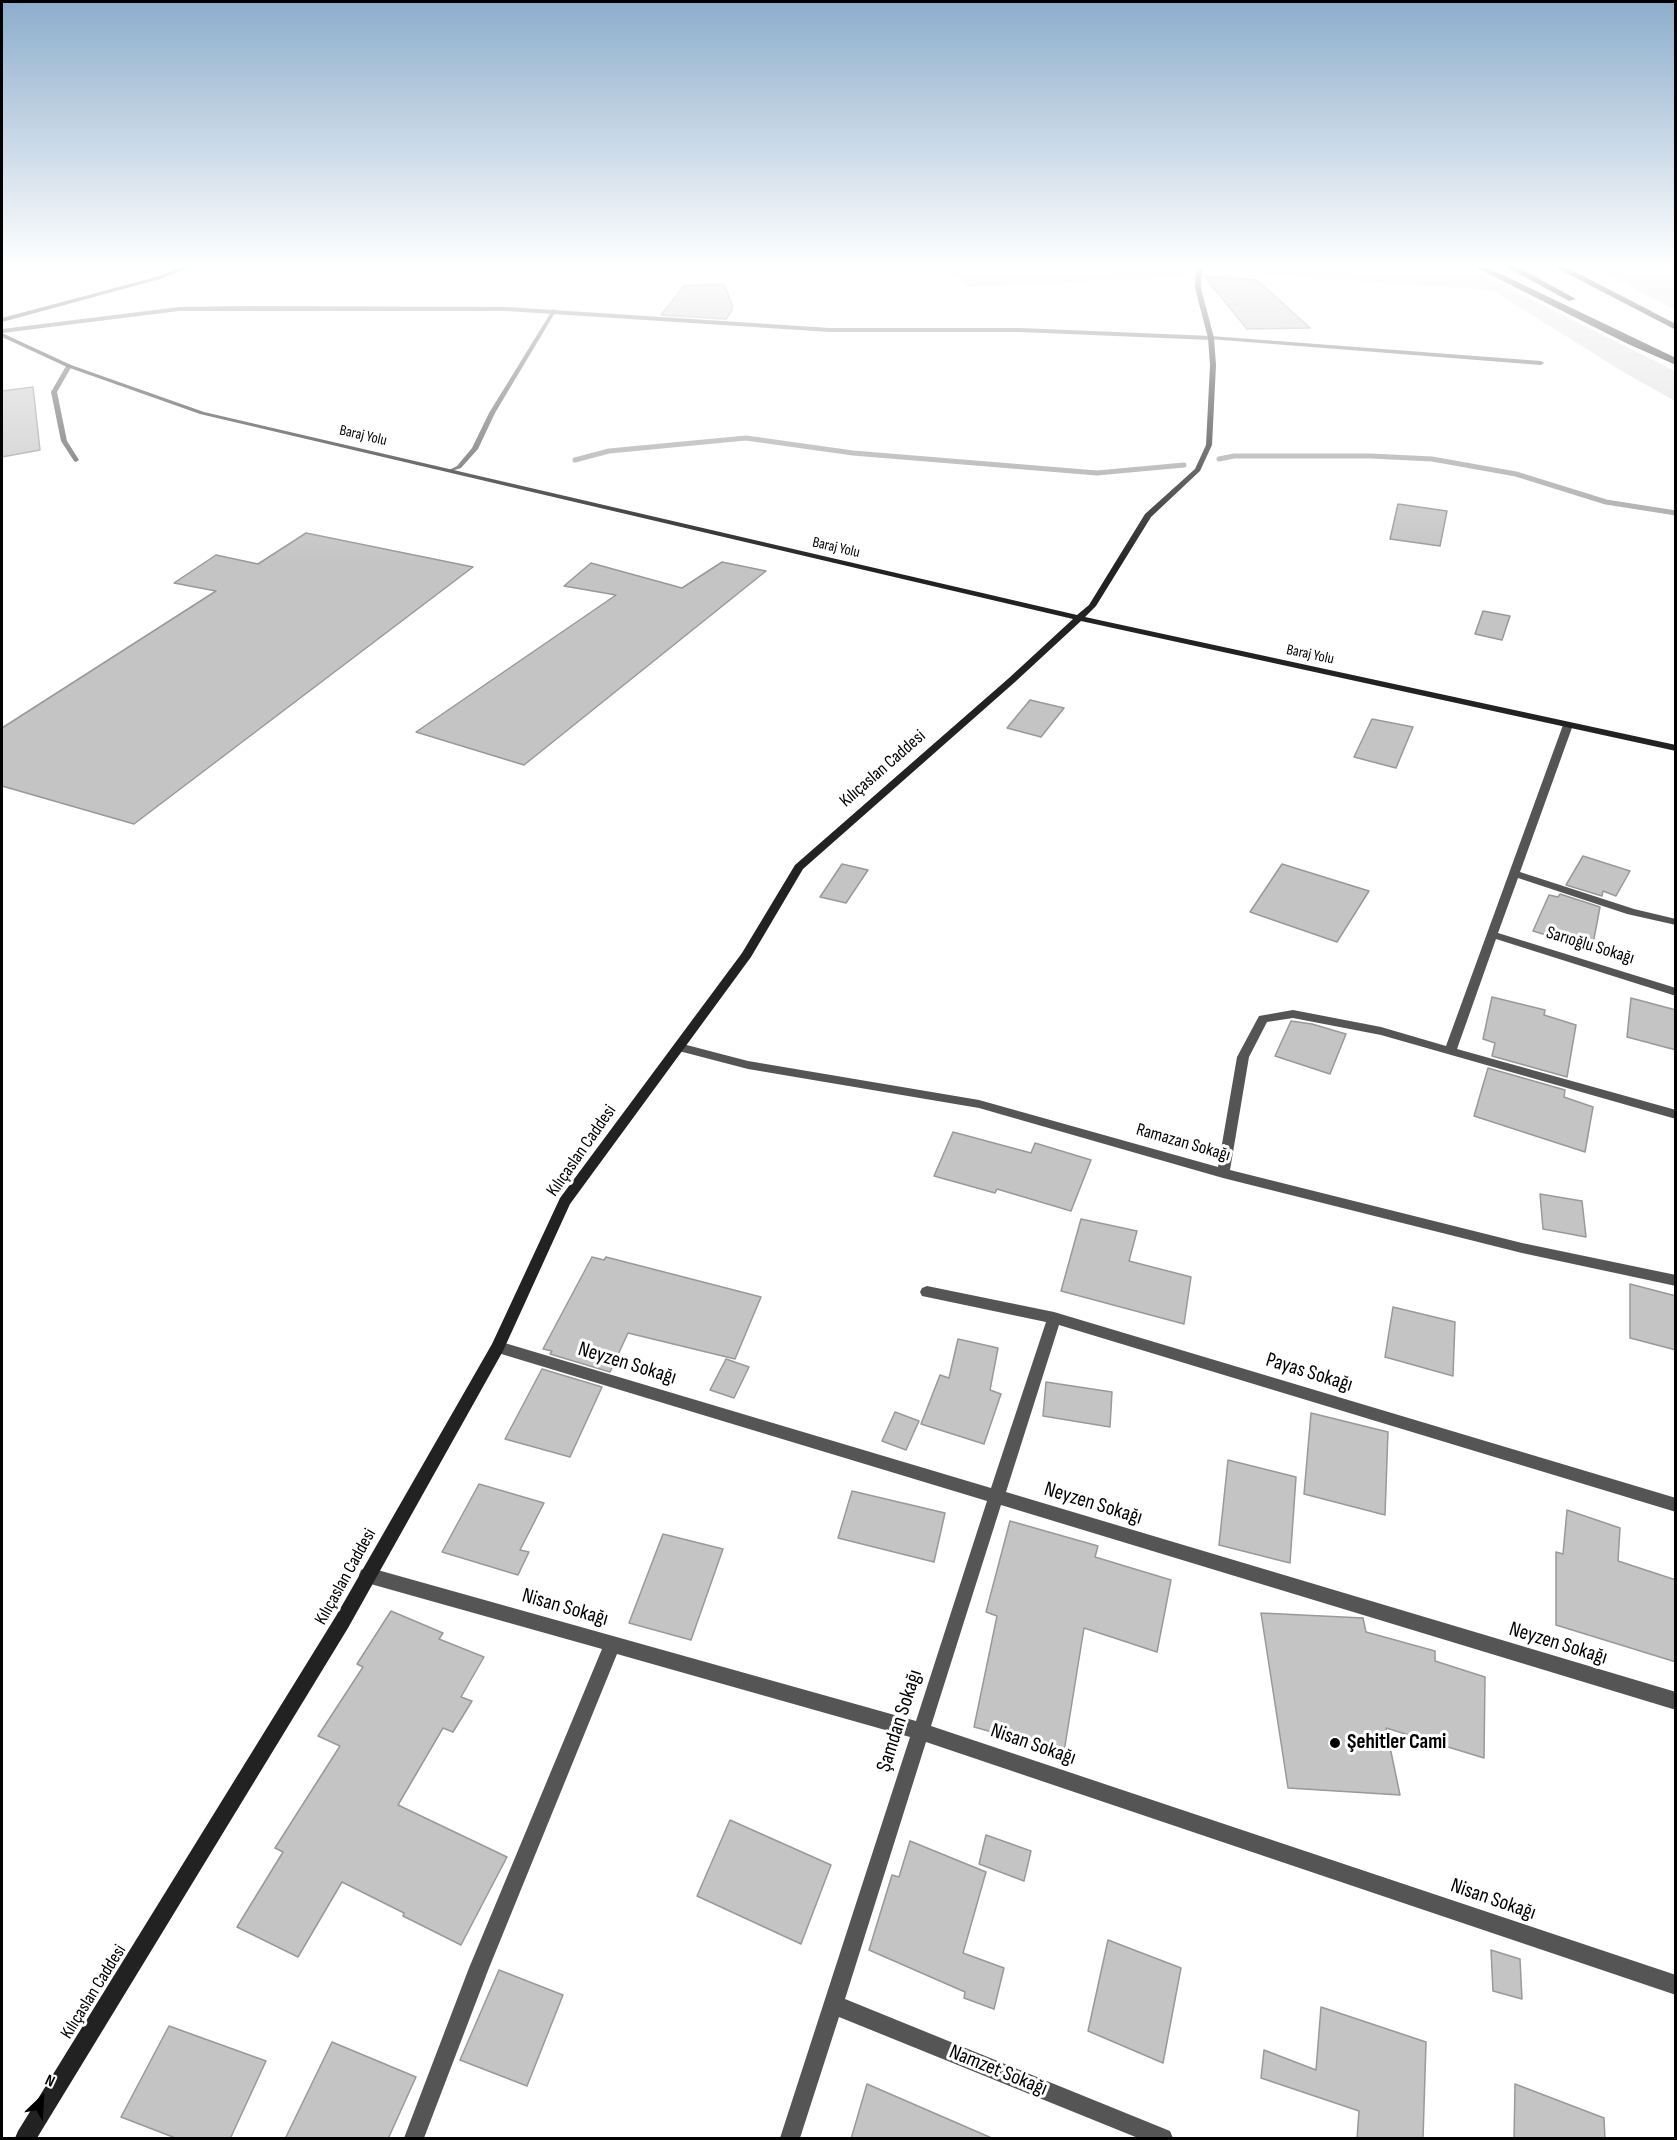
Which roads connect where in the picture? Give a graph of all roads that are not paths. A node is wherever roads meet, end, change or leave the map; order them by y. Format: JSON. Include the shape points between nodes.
{"nodes":[{"id":1,"x":521,"y":365,"type":"edge"},
{"id":2,"x":1214,"y":365,"type":"edge"},
{"id":3,"x":69,"y":366,"type":"joint"},
{"id":4,"x":76,"y":460,"type":"dead end"},
{"id":5,"x":451,"y":471,"type":"junction"},
{"id":6,"x":1078,"y":618,"type":"junction"},
{"id":7,"x":1568,"y":725,"type":"junction"},
{"id":8,"x":1676,"y":748,"type":"edge"},
{"id":9,"x":1516,"y":874,"type":"junction"},
{"id":10,"x":1676,"y":922,"type":"edge"},
{"id":11,"x":1494,"y":935,"type":"junction"},
{"id":12,"x":1676,"y":992,"type":"edge"},
{"id":13,"x":679,"y":1047,"type":"junction"},
{"id":14,"x":1450,"y":1052,"type":"junction"},
{"id":15,"x":1676,"y":1115,"type":"edge"},
{"id":16,"x":1223,"y":1173,"type":"junction"},
{"id":17,"x":1676,"y":1281,"type":"edge"},
{"id":18,"x":927,"y":1292,"type":"dead end"},
{"id":19,"x":1054,"y":1318,"type":"junction"},
{"id":20,"x":498,"y":1347,"type":"junction"},
{"id":21,"x":997,"y":1497,"type":"junction"},
{"id":22,"x":1676,"y":1505,"type":"edge"},
{"id":23,"x":367,"y":1575,"type":"junction"},
{"id":24,"x":612,"y":1645,"type":"junction"},
{"id":25,"x":1676,"y":1701,"type":"edge"},
{"id":26,"x":920,"y":1731,"type":"junction"},
{"id":27,"x":1676,"y":1985,"type":"edge"},
{"id":28,"x":832,"y":2004,"type":"junction"},
{"id":29,"x":25,"y":2139,"type":"edge"},
{"id":30,"x":414,"y":2139,"type":"edge"},
{"id":31,"x":790,"y":2139,"type":"edge"},
{"id":32,"x":1163,"y":2139,"type":"edge"}],
"edges":[{"from":1,"to":5,"type":"street","via":[[475,449]]},
{"from":2,"to":6,"type":"street","name":"Kılıçaslan Caddesi","via":[[1209,445],[1198,470],[1148,516],[1092,606]]},
{"from":3,"to":4,"type":"street","via":[[54,392],[64,441]]},
{"from":3,"to":5,"type":"street","name":"Baraj Yolu","via":[[202,413]]},
{"from":5,"to":6,"type":"street","name":"Baraj Yolu"},
{"from":6,"to":7,"type":"street","name":"Baraj Yolu"},
{"from":6,"to":13,"type":"street","name":"Kılıçaslan Caddesi","via":[[799,867],[747,955]]},
{"from":7,"to":8,"type":"street","name":"Baraj Yolu"},
{"from":7,"to":9,"type":"street"},
{"from":9,"to":10,"type":"street","via":[[1631,912]]},
{"from":9,"to":11,"type":"street"},
{"from":11,"to":12,"type":"street","name":"Sarıoğlu Sokağı"},
{"from":11,"to":14,"type":"street"},
{"from":13,"to":16,"type":"street","name":"Ramazan Sokağı","via":[[747,1065],[979,1104]]},
{"from":13,"to":20,"type":"street","name":"Kılıçaslan Caddesi","via":[[565,1202]]},
{"from":14,"to":15,"type":"street"},
{"from":14,"to":16,"type":"street","via":[[1381,1031],[1293,1014],[1263,1019],[1244,1057]]},
{"from":16,"to":17,"type":"street","name":"Ramazan Sokağı","via":[[1522,1248]]},
{"from":18,"to":19,"type":"street","name":"Payas Sokağı"},
{"from":19,"to":21,"type":"street","name":"Şamdan Sokağı"},
{"from":19,"to":22,"type":"street","name":"Payas Sokağı"},
{"from":20,"to":21,"type":"street","name":"Neyzen Sokağı"},
{"from":20,"to":23,"type":"street","name":"Kılıçaslan Caddesi"},
{"from":21,"to":25,"type":"street","name":"Neyzen Sokağı"},
{"from":21,"to":26,"type":"street","name":"Şamdan Sokağı"},
{"from":23,"to":24,"type":"street","name":"Nisan Sokağı"},
{"from":23,"to":29,"type":"street","name":"Kılıçaslan Caddesi"},
{"from":24,"to":26,"type":"street","name":"Nisan Sokağı"},
{"from":24,"to":30,"type":"street","via":[[479,1968]]},
{"from":26,"to":27,"type":"street","name":"Nisan Sokağı"},
{"from":26,"to":28,"type":"street","name":"Şamdan Sokağı"},
{"from":28,"to":31,"type":"street","name":"Şamdan Sokağı"},
{"from":28,"to":32,"type":"street","name":"Namzet Sokağı"}]}
